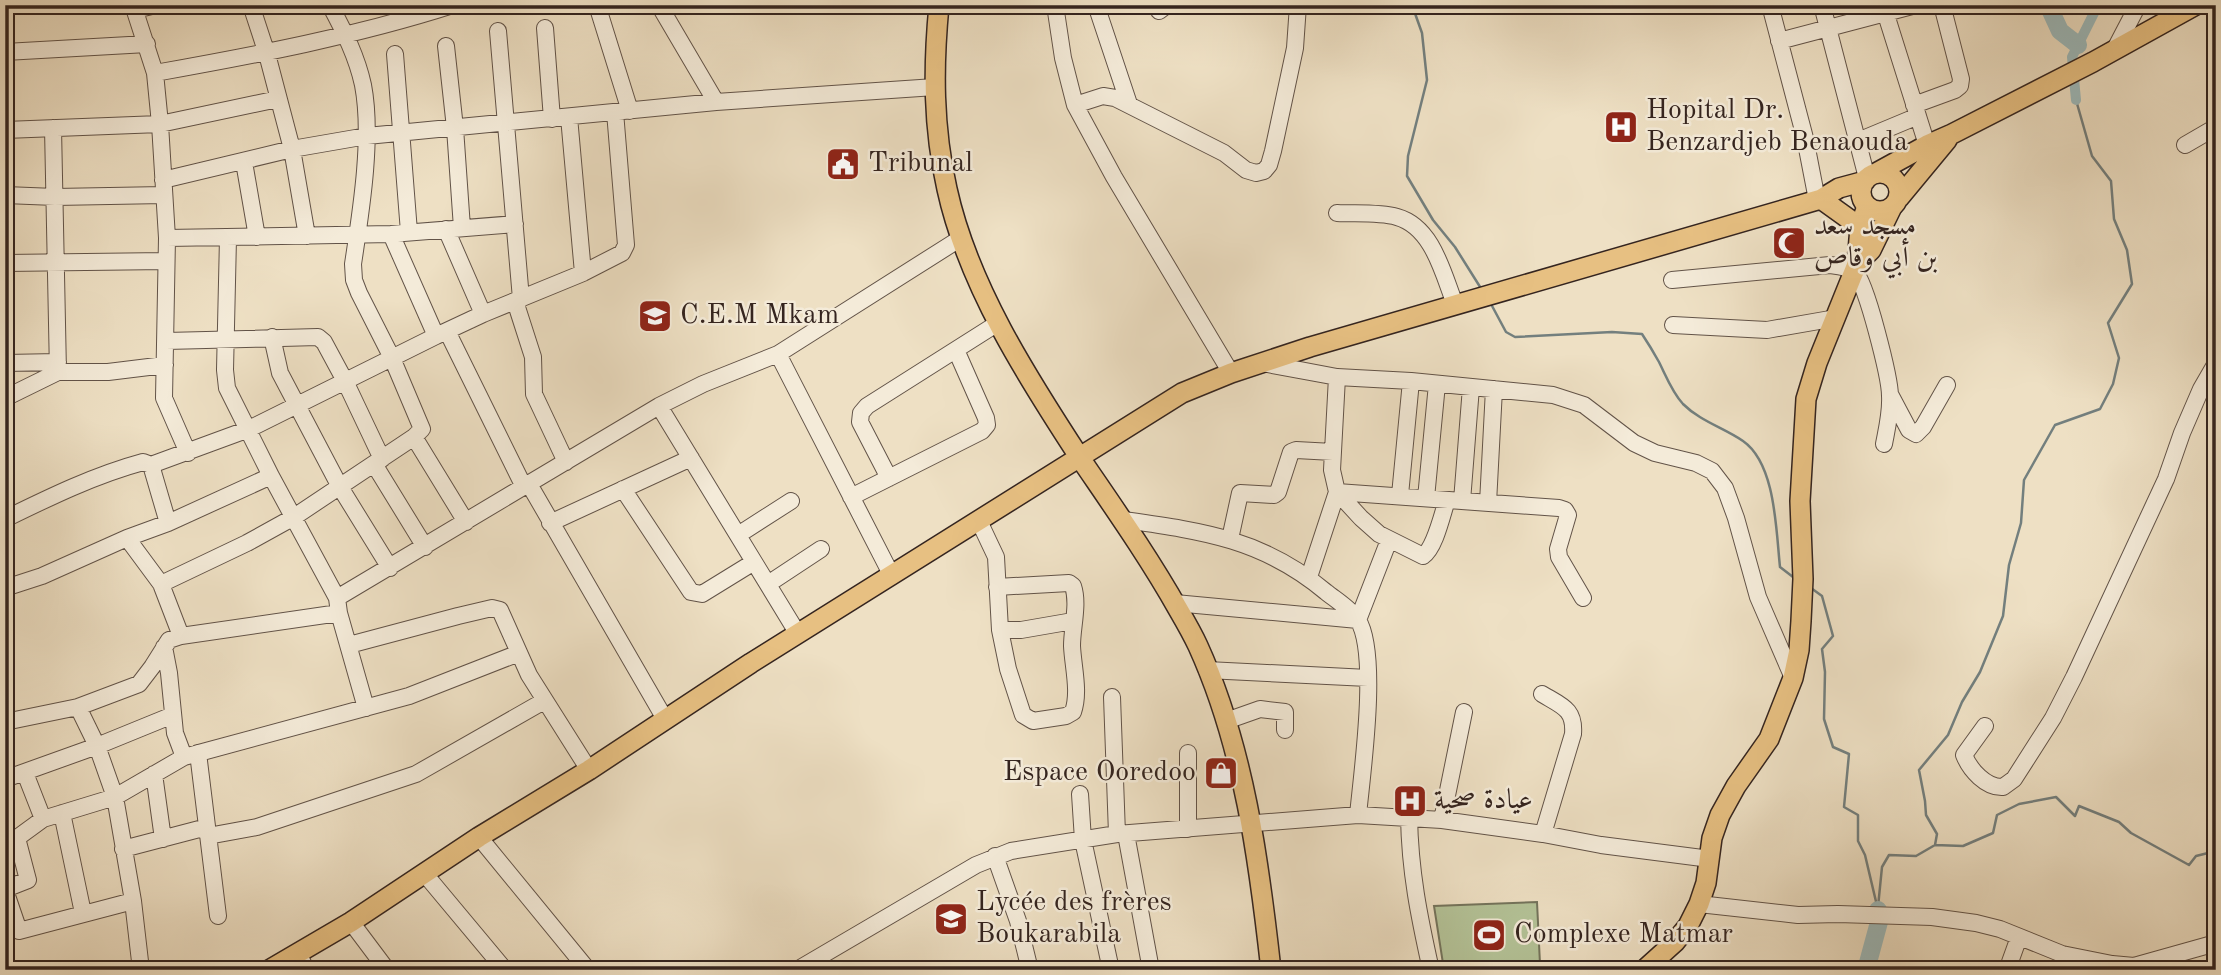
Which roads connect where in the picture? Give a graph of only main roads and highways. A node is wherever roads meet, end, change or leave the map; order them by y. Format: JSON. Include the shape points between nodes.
{"nodes":[{"id":1,"x":939,"y":5,"type":"edge"},
{"id":2,"x":2196,"y":5,"type":"edge"},
{"id":3,"x":1952,"y":134,"type":"junction"},
{"id":4,"x":1869,"y":177,"type":"junction"},
{"id":5,"x":1819,"y":199,"type":"junction"},
{"id":6,"x":1896,"y":203,"type":"junction"},
{"id":7,"x":1866,"y":205,"type":"junction"},
{"id":8,"x":1860,"y":227,"type":"junction"},
{"id":9,"x":1856,"y":268,"type":"junction"},
{"id":10,"x":1080,"y":457,"type":"junction"},
{"id":11,"x":302,"y":961,"type":"edge"},
{"id":12,"x":269,"y":970,"type":"edge"},
{"id":13,"x":1271,"y":970,"type":"edge"},
{"id":14,"x":1644,"y":970,"type":"edge"}],
"edges":[{"from":1,"to":10,"type":"main road","via":[[934,61],[936,121],[947,190],[961,238],[998,323]]},
{"from":2,"to":3,"type":"main road"},
{"from":3,"to":4,"type":"main road"},
{"from":3,"to":6,"type":"main road"},
{"from":4,"to":5,"type":"main road"},
{"from":4,"to":6,"type":"main road","via":[[1887,174],[1897,181]]},
{"from":4,"to":7,"type":"main road","via":[[1861,193]]},
{"from":5,"to":7,"type":"main road","via":[[1840,207]]},
{"from":5,"to":8,"type":"main road"},
{"from":5,"to":10,"type":"main road","via":[[1231,373],[1182,393]]},
{"from":6,"to":7,"type":"main road","via":[[1884,211]]},
{"from":6,"to":9,"type":"main road"},
{"from":7,"to":8,"type":"main road"},
{"from":8,"to":9,"type":"main road"},
{"from":9,"to":14,"type":"main road","via":[[1806,398],[1800,501],[1803,579],[1793,678],[1769,739],[1720,815],[1706,883],[1688,926]]},
{"from":10,"to":11,"type":"main road","via":[[479,836],[351,922]]},
{"from":10,"to":13,"type":"main road","via":[[1157,571],[1208,670],[1245,795]]},
{"from":11,"to":12,"type":"main road"}]}
